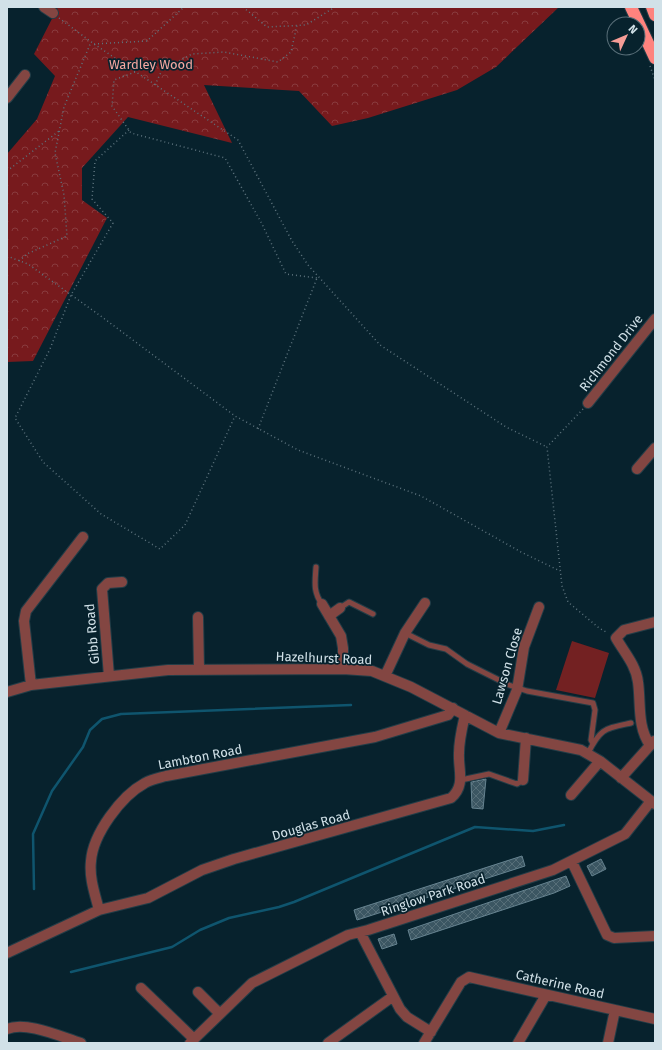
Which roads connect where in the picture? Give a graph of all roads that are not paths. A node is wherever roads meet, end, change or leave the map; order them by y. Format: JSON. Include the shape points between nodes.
{"nodes":[{"id":1,"x":44,"y":7,"type":"edge"},
{"id":2,"x":631,"y":7,"type":"edge"},
{"id":3,"x":652,"y":7,"type":"edge"},
{"id":4,"x":53,"y":13,"type":"road end"},
{"id":5,"x":655,"y":15,"type":"edge"},
{"id":6,"x":655,"y":58,"type":"edge"},
{"id":7,"x":25,"y":74,"type":"dead end"},
{"id":8,"x":7,"y":98,"type":"edge"},
{"id":9,"x":655,"y":319,"type":"edge"},
{"id":10,"x":588,"y":403,"type":"road end"},
{"id":11,"x":655,"y":448,"type":"edge"},
{"id":12,"x":637,"y":469,"type":"dead end"},
{"id":13,"x":77,"y":541,"type":"dead end"},
{"id":14,"x":316,"y":568,"type":"dead end"},
{"id":15,"x":122,"y":582,"type":"dead end"},
{"id":16,"x":425,"y":603,"type":"dead end"},
{"id":17,"x":322,"y":604,"type":"joint"},
{"id":18,"x":539,"y":607,"type":"dead end"},
{"id":19,"x":340,"y":608,"type":"joint"},
{"id":20,"x":373,"y":614,"type":"dead end"},
{"id":21,"x":329,"y":616,"type":"junction"},
{"id":22,"x":198,"y":617,"type":"dead end"},
{"id":23,"x":654,"y":625,"type":"edge"},
{"id":24,"x":405,"y":633,"type":"junction"},
{"id":25,"x":199,"y":669,"type":"junction"},
{"id":26,"x":343,"y":669,"type":"junction"},
{"id":27,"x":109,"y":676,"type":"junction"},
{"id":28,"x":386,"y":676,"type":"junction"},
{"id":29,"x":31,"y":685,"type":"junction"},
{"id":30,"x":517,"y":688,"type":"junction"},
{"id":31,"x":7,"y":692,"type":"edge"},
{"id":32,"x":453,"y":708,"type":"junction"},
{"id":33,"x":465,"y":715,"type":"junction"},
{"id":34,"x":631,"y":723,"type":"dead end"},
{"id":35,"x":499,"y":733,"type":"junction"},
{"id":36,"x":526,"y":738,"type":"junction"},
{"id":37,"x":653,"y":742,"type":"edge"},
{"id":38,"x":593,"y":744,"type":"junction"},
{"id":39,"x":588,"y":753,"type":"junction"},
{"id":40,"x":600,"y":761,"type":"junction"},
{"id":41,"x":621,"y":778,"type":"junction"},
{"id":42,"x":461,"y":780,"type":"junction"},
{"id":43,"x":523,"y":780,"type":"joint"},
{"id":44,"x":571,"y":795,"type":"dead end"},
{"id":45,"x":653,"y":803,"type":"edge"},
{"id":46,"x":572,"y":862,"type":"junction"},
{"id":47,"x":99,"y":910,"type":"junction"},
{"id":48,"x":360,"y":932,"type":"junction"},
{"id":49,"x":655,"y":936,"type":"edge"},
{"id":50,"x":7,"y":953,"type":"edge"},
{"id":51,"x":141,"y":988,"type":"dead end"},
{"id":52,"x":198,"y":992,"type":"dead end"},
{"id":53,"x":546,"y":995,"type":"junction"},
{"id":54,"x":392,"y":996,"type":"junction"},
{"id":55,"x":615,"y":1010,"type":"junction"},
{"id":56,"x":219,"y":1013,"type":"junction"},
{"id":57,"x":655,"y":1019,"type":"edge"},
{"id":58,"x":7,"y":1029,"type":"edge"},
{"id":59,"x":431,"y":1032,"type":"junction"},
{"id":60,"x":192,"y":1041,"type":"edge"},
{"id":61,"x":81,"y":1043,"type":"edge"},
{"id":62,"x":328,"y":1043,"type":"edge"},
{"id":63,"x":424,"y":1043,"type":"edge"},
{"id":64,"x":518,"y":1043,"type":"edge"},
{"id":65,"x":608,"y":1043,"type":"edge"}],
"edges":[{"from":1,"to":4,"type":"street"},
{"from":2,"to":6,"type":"highway"},
{"from":3,"to":5,"type":"highway"},
{"from":7,"to":8,"type":"street"},
{"from":9,"to":10,"type":"street","name":"Richmond Drive"},
{"from":11,"to":12,"type":"street"},
{"from":13,"to":29,"type":"street","via":[[26,611],[24,621]]},
{"from":14,"to":17,"type":"lane","via":[[316,596]]},
{"from":15,"to":27,"type":"street","name":"Gibb Road","via":[[108,582],[102,589]]},
{"from":16,"to":24,"type":"street"},
{"from":17,"to":21,"type":"street"},
{"from":18,"to":30,"type":"street","name":"Lawson Close","via":[[524,647]]},
{"from":19,"to":20,"type":"lane","via":[[349,602]]},
{"from":19,"to":21,"type":"street"},
{"from":21,"to":26,"type":"street","via":[[341,636],[344,648]]},
{"from":22,"to":25,"type":"street"},
{"from":23,"to":37,"type":"street","via":[[624,630],[616,638],[629,658],[638,681],[642,726],[645,738]]},
{"from":24,"to":28,"type":"street"},
{"from":24,"to":30,"type":"lane","via":[[446,650],[467,664]]},
{"from":25,"to":26,"type":"street","name":"Hazelhurst Road"},
{"from":25,"to":27,"type":"street","name":"Hazelhurst Road"},
{"from":26,"to":28,"type":"street","name":"Hazelhurst Road","via":[[372,671]]},
{"from":27,"to":29,"type":"street","name":"Hazelhurst Road"},
{"from":28,"to":32,"type":"street","name":"Hazelhurst Road"},
{"from":29,"to":31,"type":"street","name":"Hazelhurst Road"},
{"from":30,"to":35,"type":"street","name":"Lawson Close"},
{"from":30,"to":38,"type":"lane","via":[[593,703]]},
{"from":32,"to":33,"type":"street","name":"Hazelhurst Road"},
{"from":32,"to":47,"type":"street","name":"Lambton Road","via":[[448,715],[375,737],[166,776],[145,783],[119,807],[95,840],[91,868]]},
{"from":33,"to":35,"type":"street","name":"Hazelhurst Road"},
{"from":33,"to":42,"type":"street","via":[[459,754]]},
{"from":34,"to":38,"type":"lane","via":[[606,729]]},
{"from":35,"to":36,"type":"street","name":"Hazelhurst Road"},
{"from":36,"to":39,"type":"street","name":"Hazelhurst Road","via":[[574,747]]},
{"from":36,"to":43,"type":"street"},
{"from":37,"to":41,"type":"street"},
{"from":38,"to":39,"type":"lane"},
{"from":39,"to":40,"type":"street","name":"Hazelhurst Road"},
{"from":40,"to":41,"type":"street","name":"Hazelhurst Road"},
{"from":40,"to":44,"type":"street"},
{"from":41,"to":45,"type":"street","name":"Hazelhurst Road"},
{"from":42,"to":43,"type":"lane","via":[[489,774],[517,784]]},
{"from":42,"to":47,"type":"street","name":"Douglas Road","via":[[456,794],[446,800],[234,859],[202,870],[148,898]]},
{"from":45,"to":46,"type":"street","name":"Ringlow Park Road","via":[[625,834]]},
{"from":46,"to":48,"type":"street","name":"Ringlow Park Road"},
{"from":46,"to":49,"type":"street","via":[[607,935],[614,938]]},
{"from":47,"to":50,"type":"street"},
{"from":48,"to":54,"type":"street"},
{"from":48,"to":56,"type":"street","name":"Ringlow Park Road","via":[[348,935],[252,983]]},
{"from":51,"to":60,"type":"street"},
{"from":52,"to":56,"type":"street"},
{"from":53,"to":55,"type":"street","name":"Catherine Road"},
{"from":53,"to":59,"type":"street","name":"Catherine Road","via":[[469,977],[461,982]]},
{"from":53,"to":64,"type":"street"},
{"from":54,"to":59,"type":"street","via":[[403,1014]]},
{"from":54,"to":62,"type":"street"},
{"from":55,"to":57,"type":"street","name":"Catherine Road"},
{"from":55,"to":65,"type":"street"},
{"from":56,"to":60,"type":"street","name":"Ringlow Park Road"},
{"from":58,"to":61,"type":"street","via":[[14,1026],[30,1027]]},
{"from":59,"to":63,"type":"street"}]}
